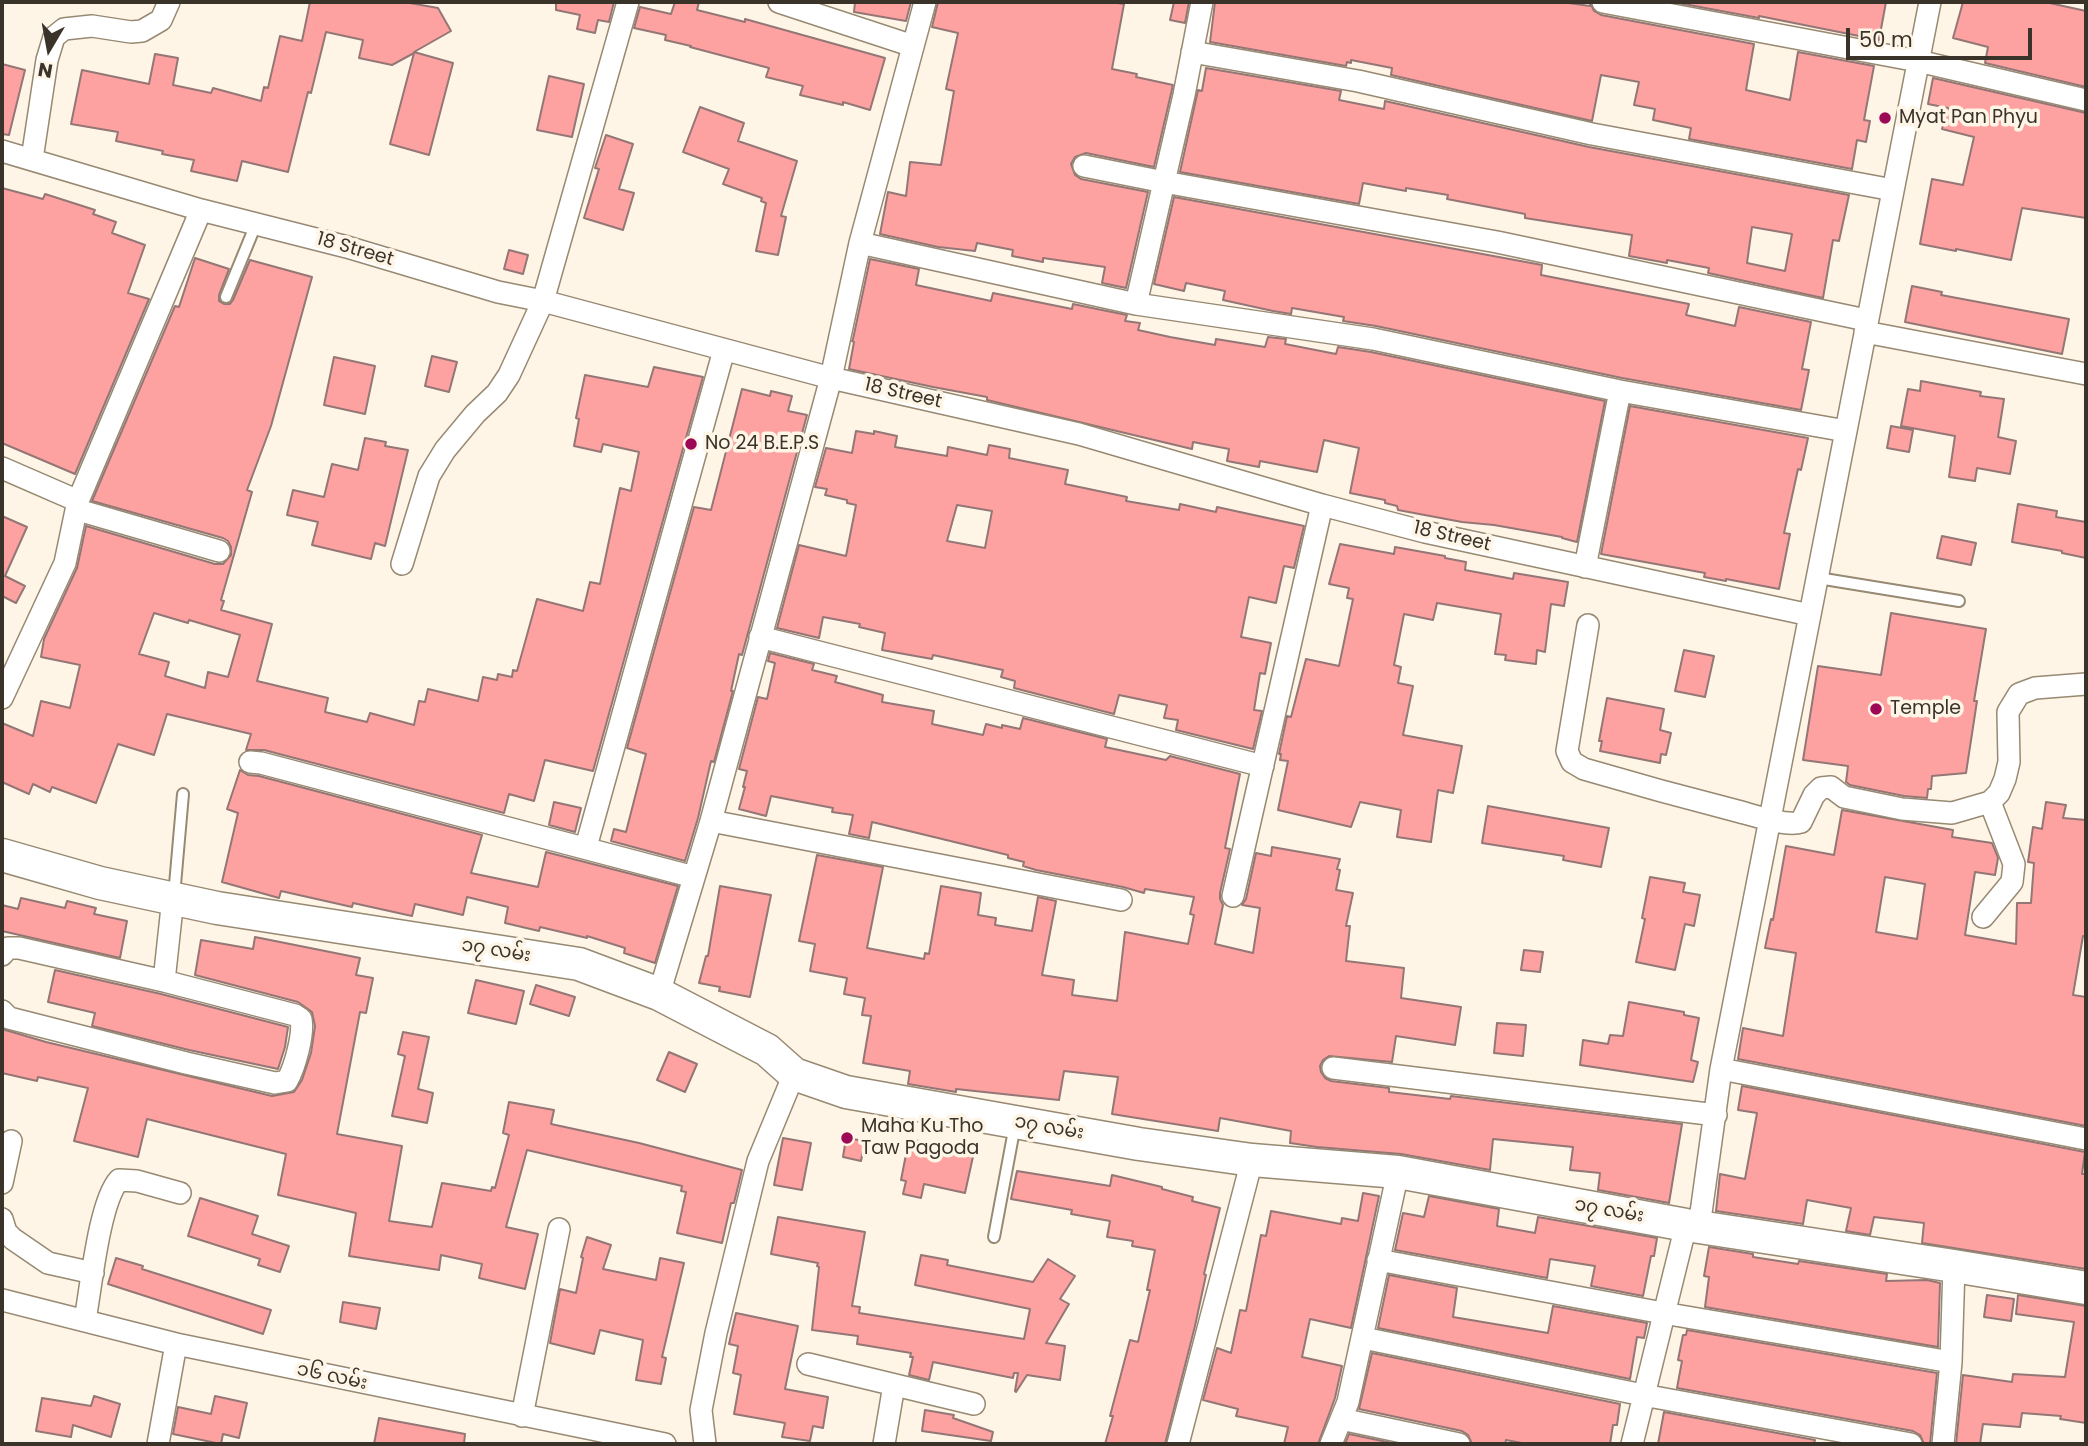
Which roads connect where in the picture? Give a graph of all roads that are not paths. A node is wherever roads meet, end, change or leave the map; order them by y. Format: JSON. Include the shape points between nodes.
{"nodes":[{"id":1,"x":169,"y":2,"type":"edge"},
{"id":2,"x":628,"y":2,"type":"edge"},
{"id":3,"x":779,"y":2,"type":"edge"},
{"id":4,"x":925,"y":2,"type":"edge"},
{"id":5,"x":1202,"y":2,"type":"edge"},
{"id":6,"x":1608,"y":2,"type":"edge"},
{"id":7,"x":1930,"y":2,"type":"edge"},
{"id":8,"x":913,"y":46,"type":"junction"},
{"id":9,"x":1192,"y":52,"type":"junction"},
{"id":10,"x":1918,"y":61,"type":"junction"},
{"id":11,"x":2086,"y":100,"type":"edge"},
{"id":12,"x":2,"y":151,"type":"edge"},
{"id":13,"x":32,"y":159,"type":"junction"},
{"id":14,"x":1084,"y":166,"type":"dead end"},
{"id":15,"x":1164,"y":182,"type":"junction"},
{"id":16,"x":1893,"y":190,"type":"junction"},
{"id":17,"x":201,"y":210,"type":"junction"},
{"id":18,"x":256,"y":224,"type":"junction"},
{"id":19,"x":860,"y":243,"type":"junction"},
{"id":20,"x":226,"y":297,"type":"dead end"},
{"id":21,"x":543,"y":300,"type":"junction"},
{"id":22,"x":1136,"y":304,"type":"junction"},
{"id":23,"x":1865,"y":326,"type":"junction"},
{"id":24,"x":724,"y":350,"type":"junction"},
{"id":25,"x":2086,"y":374,"type":"edge"},
{"id":26,"x":831,"y":378,"type":"junction"},
{"id":27,"x":1620,"y":391,"type":"junction"},
{"id":28,"x":1846,"y":431,"type":"junction"},
{"id":29,"x":2,"y":468,"type":"edge"},
{"id":30,"x":78,"y":505,"type":"junction"},
{"id":31,"x":1322,"y":505,"type":"junction"},
{"id":32,"x":219,"y":551,"type":"dead end"},
{"id":33,"x":402,"y":564,"type":"dead end"},
{"id":34,"x":1585,"y":567,"type":"junction"},
{"id":35,"x":1818,"y":578,"type":"junction"},
{"id":36,"x":1959,"y":601,"type":"dead end"},
{"id":37,"x":1810,"y":615,"type":"junction"},
{"id":38,"x":1588,"y":625,"type":"dead end"},
{"id":39,"x":760,"y":637,"type":"junction"},
{"id":40,"x":2086,"y":684,"type":"edge"},
{"id":41,"x":2,"y":698,"type":"edge"},
{"id":42,"x":250,"y":762,"type":"dead end"},
{"id":43,"x":1263,"y":766,"type":"junction"},
{"id":44,"x":183,"y":794,"type":"dead end"},
{"id":45,"x":1990,"y":802,"type":"junction"},
{"id":46,"x":1770,"y":820,"type":"junction"},
{"id":47,"x":710,"y":821,"type":"junction"},
{"id":48,"x":586,"y":847,"type":"junction"},
{"id":49,"x":2,"y":855,"type":"edge"},
{"id":50,"x":694,"y":877,"type":"junction"},
{"id":51,"x":1233,"y":896,"type":"dead end"},
{"id":52,"x":173,"y":898,"type":"junction"},
{"id":53,"x":1121,"y":900,"type":"dead end"},
{"id":54,"x":1983,"y":917,"type":"dead end"},
{"id":55,"x":2,"y":955,"type":"edge"},
{"id":56,"x":164,"y":981,"type":"junction"},
{"id":57,"x":659,"y":994,"type":"junction"},
{"id":58,"x":2,"y":1011,"type":"edge"},
{"id":59,"x":1333,"y":1068,"type":"dead end"},
{"id":60,"x":1721,"y":1069,"type":"junction"},
{"id":61,"x":794,"y":1074,"type":"junction"},
{"id":62,"x":1716,"y":1115,"type":"junction"},
{"id":63,"x":1015,"y":1122,"type":"junction"},
{"id":64,"x":2086,"y":1139,"type":"edge"},
{"id":65,"x":11,"y":1141,"type":"dead end"},
{"id":66,"x":1252,"y":1160,"type":"junction"},
{"id":67,"x":1398,"y":1172,"type":"junction"},
{"id":68,"x":2,"y":1183,"type":"edge"},
{"id":69,"x":180,"y":1193,"type":"dead end"},
{"id":70,"x":2,"y":1219,"type":"edge"},
{"id":71,"x":1692,"y":1226,"type":"junction"},
{"id":72,"x":559,"y":1230,"type":"dead end"},
{"id":73,"x":994,"y":1237,"type":"dead end"},
{"id":74,"x":1378,"y":1261,"type":"junction"},
{"id":75,"x":1954,"y":1266,"type":"junction"},
{"id":76,"x":93,"y":1273,"type":"junction"},
{"id":77,"x":2086,"y":1288,"type":"edge"},
{"id":78,"x":2,"y":1300,"type":"edge"},
{"id":79,"x":1663,"y":1313,"type":"junction"},
{"id":80,"x":85,"y":1320,"type":"junction"},
{"id":81,"x":1363,"y":1338,"type":"junction"},
{"id":82,"x":177,"y":1344,"type":"junction"},
{"id":83,"x":1951,"y":1362,"type":"junction"},
{"id":84,"x":808,"y":1364,"type":"dead end"},
{"id":85,"x":894,"y":1385,"type":"junction"},
{"id":86,"x":1643,"y":1395,"type":"junction"},
{"id":87,"x":974,"y":1404,"type":"dead end"},
{"id":88,"x":522,"y":1416,"type":"junction"},
{"id":89,"x":1341,"y":1419,"type":"junction"},
{"id":90,"x":578,"y":1436,"type":"edge"},
{"id":91,"x":158,"y":1444,"type":"edge"},
{"id":92,"x":665,"y":1444,"type":"edge"},
{"id":93,"x":705,"y":1444,"type":"edge"},
{"id":94,"x":884,"y":1444,"type":"edge"},
{"id":95,"x":1178,"y":1444,"type":"edge"},
{"id":96,"x":1331,"y":1444,"type":"edge"},
{"id":97,"x":1459,"y":1444,"type":"edge"},
{"id":98,"x":1632,"y":1444,"type":"edge"},
{"id":99,"x":1911,"y":1444,"type":"edge"},
{"id":100,"x":1943,"y":1444,"type":"edge"}],
"edges":[{"from":1,"to":13,"type":"street","via":[[160,20],[142,31],[92,26],[64,29],[54,37]]},
{"from":2,"to":21,"type":"street"},
{"from":3,"to":8,"type":"street"},
{"from":4,"to":8,"type":"street"},
{"from":5,"to":9,"type":"street"},
{"from":6,"to":10,"type":"street"},
{"from":7,"to":10,"type":"street"},
{"from":8,"to":19,"type":"street"},
{"from":9,"to":15,"type":"street"},
{"from":9,"to":16,"type":"street","via":[[1358,81],[1592,134]]},
{"from":10,"to":11,"type":"street"},
{"from":10,"to":16,"type":"street"},
{"from":12,"to":13,"type":"street","name":"18 Street"},
{"from":13,"to":17,"type":"street","name":"18 Street"},
{"from":14,"to":15,"type":"street"},
{"from":15,"to":22,"type":"street"},
{"from":15,"to":23,"type":"street","via":[[1497,242]]},
{"from":16,"to":23,"type":"street"},
{"from":17,"to":18,"type":"street","name":"18 Street"},
{"from":17,"to":30,"type":"street"},
{"from":18,"to":20,"type":"lane"},
{"from":18,"to":21,"type":"street","name":"18 Street","via":[[498,292]]},
{"from":19,"to":22,"type":"street"},
{"from":19,"to":26,"type":"street"},
{"from":21,"to":24,"type":"street","name":"18 Street"},
{"from":21,"to":33,"type":"street","via":[[509,375],[445,450],[429,476]]},
{"from":22,"to":27,"type":"street","via":[[1373,339]]},
{"from":23,"to":25,"type":"street"},
{"from":23,"to":28,"type":"street"},
{"from":24,"to":26,"type":"street","name":"18 Street"},
{"from":24,"to":48,"type":"street"},
{"from":26,"to":31,"type":"street","name":"18 Street","via":[[1079,434]]},
{"from":26,"to":39,"type":"street"},
{"from":27,"to":28,"type":"street"},
{"from":27,"to":34,"type":"street"},
{"from":28,"to":35,"type":"street"},
{"from":29,"to":30,"type":"street"},
{"from":30,"to":32,"type":"street"},
{"from":30,"to":41,"type":"street","via":[[65,563]]},
{"from":31,"to":34,"type":"street","name":"18 Street"},
{"from":31,"to":43,"type":"street"},
{"from":34,"to":37,"type":"street","name":"18 Street"},
{"from":35,"to":36,"type":"lane"},
{"from":35,"to":37,"type":"street"},
{"from":37,"to":46,"type":"street"},
{"from":38,"to":46,"type":"street","via":[[1567,751],[1572,762]]},
{"from":39,"to":43,"type":"street"},
{"from":39,"to":47,"type":"street"},
{"from":40,"to":45,"type":"street","via":[[2035,688],[2019,694],[2008,712],[2005,779]]},
{"from":42,"to":48,"type":"street"},
{"from":43,"to":51,"type":"street"},
{"from":44,"to":52,"type":"lane"},
{"from":45,"to":46,"type":"street","via":[[1952,813],[1915,810],[1844,797],[1831,787],[1814,795],[1801,822]]},
{"from":45,"to":54,"type":"street","via":[[2014,864],[2012,882]]},
{"from":46,"to":60,"type":"street"},
{"from":47,"to":50,"type":"street"},
{"from":47,"to":53,"type":"street"},
{"from":48,"to":50,"type":"street"},
{"from":49,"to":52,"type":"street","name":"၁၇ လမ်း"},
{"from":50,"to":57,"type":"street"},
{"from":52,"to":56,"type":"street"},
{"from":52,"to":57,"type":"street","name":"၁၇ လမ်း","via":[[579,964]]},
{"from":55,"to":56,"type":"street","via":[[8,948],[19,948]]},
{"from":56,"to":58,"type":"street","via":[[295,1014],[303,1027],[286,1081],[275,1083],[186,1063],[9,1018]]},
{"from":57,"to":61,"type":"street","name":"၁၇ လမ်း","via":[[767,1050]]},
{"from":59,"to":62,"type":"street"},
{"from":60,"to":62,"type":"street"},
{"from":60,"to":64,"type":"street"},
{"from":61,"to":63,"type":"street","name":"၁၇ လမ်း","via":[[846,1092]]},
{"from":61,"to":93,"type":"street","via":[[758,1161],[716,1333],[701,1410]]},
{"from":62,"to":71,"type":"street"},
{"from":63,"to":66,"type":"street","name":"၁၇ လမ်း"},
{"from":63,"to":73,"type":"lane"},
{"from":65,"to":68,"type":"street"},
{"from":66,"to":67,"type":"street","name":"၁၇ လမ်း"},
{"from":66,"to":95,"type":"street"},
{"from":67,"to":71,"type":"street","name":"၁၇ လမ်း"},
{"from":67,"to":74,"type":"street"},
{"from":69,"to":76,"type":"street","via":[[119,1180],[105,1205]]},
{"from":70,"to":76,"type":"street","via":[[13,1239],[48,1263]]},
{"from":71,"to":75,"type":"street","name":"၁၇ လမ်း"},
{"from":71,"to":79,"type":"street"},
{"from":72,"to":88,"type":"street"},
{"from":74,"to":79,"type":"street"},
{"from":74,"to":81,"type":"street"},
{"from":75,"to":77,"type":"street","name":"၁၇ လမ်း"},
{"from":75,"to":83,"type":"street"},
{"from":76,"to":80,"type":"street"},
{"from":78,"to":80,"type":"street","name":"၁၆ လမ်း"},
{"from":79,"to":83,"type":"street"},
{"from":79,"to":86,"type":"street"},
{"from":80,"to":82,"type":"street","name":"၁၆ လမ်း"},
{"from":81,"to":86,"type":"street"},
{"from":81,"to":89,"type":"street"},
{"from":82,"to":88,"type":"street","name":"၁၆ လမ်း"},
{"from":82,"to":91,"type":"street"},
{"from":83,"to":100,"type":"street"},
{"from":84,"to":85,"type":"street"},
{"from":85,"to":87,"type":"street"},
{"from":85,"to":94,"type":"street"},
{"from":86,"to":98,"type":"street"},
{"from":86,"to":99,"type":"street"},
{"from":88,"to":90,"type":"street","name":"၁၆ လမ်း"},
{"from":89,"to":96,"type":"street"},
{"from":89,"to":97,"type":"street"},
{"from":90,"to":92,"type":"street","name":"၁၆ လမ်း"}]}
